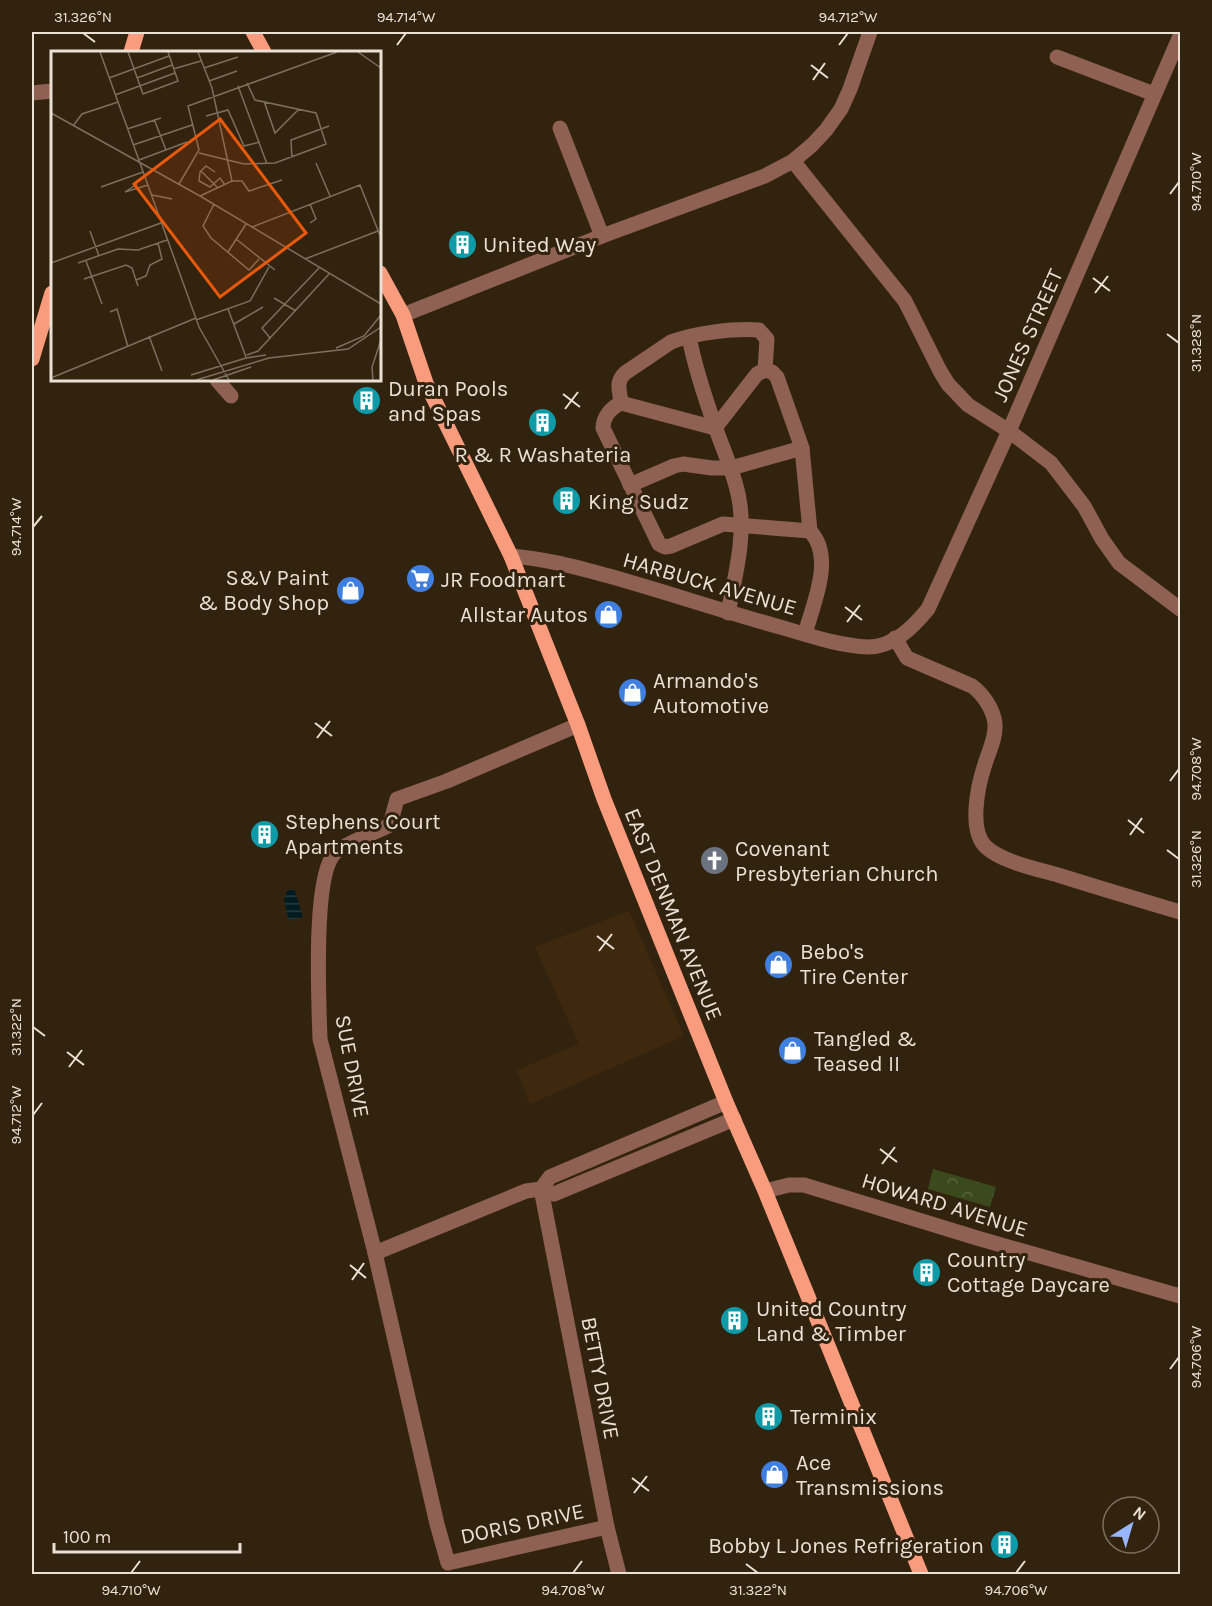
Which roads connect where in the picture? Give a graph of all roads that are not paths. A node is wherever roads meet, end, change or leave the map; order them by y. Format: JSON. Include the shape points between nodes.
{"nodes":[{"id":1,"x":137,"y":32,"type":"edge"},
{"id":2,"x":253,"y":32,"type":"edge"},
{"id":3,"x":870,"y":32,"type":"edge"},
{"id":4,"x":1180,"y":36,"type":"edge"},
{"id":5,"x":131,"y":51,"type":"edge"},
{"id":6,"x":263,"y":51,"type":"edge"},
{"id":7,"x":1057,"y":57,"type":"dead end"},
{"id":8,"x":51,"y":91,"type":"edge"},
{"id":9,"x":32,"y":93,"type":"edge"},
{"id":10,"x":1154,"y":94,"type":"junction"},
{"id":11,"x":560,"y":128,"type":"dead end"},
{"id":12,"x":793,"y":160,"type":"junction"},
{"id":13,"x":602,"y":236,"type":"junction"},
{"id":14,"x":381,"y":275,"type":"edge"},
{"id":15,"x":51,"y":296,"type":"edge"},
{"id":16,"x":403,"y":315,"type":"junction"},
{"id":17,"x":689,"y":337,"type":"junction"},
{"id":18,"x":32,"y":359,"type":"edge"},
{"id":19,"x":765,"y":370,"type":"junction"},
{"id":20,"x":218,"y":381,"type":"edge"},
{"id":21,"x":231,"y":396,"type":"dead end"},
{"id":22,"x":621,"y":403,"type":"junction"},
{"id":23,"x":715,"y":428,"type":"junction"},
{"id":24,"x":1009,"y":431,"type":"junction"},
{"id":25,"x":802,"y":448,"type":"junction"},
{"id":26,"x":730,"y":468,"type":"junction"},
{"id":27,"x":630,"y":485,"type":"junction"},
{"id":28,"x":741,"y":525,"type":"junction"},
{"id":29,"x":810,"y":531,"type":"junction"},
{"id":30,"x":511,"y":556,"type":"junction"},
{"id":31,"x":1180,"y":609,"type":"edge"},
{"id":32,"x":728,"y":613,"type":"junction"},
{"id":33,"x":805,"y":634,"type":"junction"},
{"id":34,"x":895,"y":638,"type":"junction"},
{"id":35,"x":578,"y":725,"type":"junction"},
{"id":36,"x":1180,"y":912,"type":"edge"},
{"id":37,"x":726,"y":1102,"type":"junction"},
{"id":38,"x":734,"y":1119,"type":"junction"},
{"id":39,"x":541,"y":1189,"type":"junction"},
{"id":40,"x":765,"y":1191,"type":"junction"},
{"id":41,"x":375,"y":1253,"type":"junction"},
{"id":42,"x":1180,"y":1296,"type":"edge"},
{"id":43,"x":607,"y":1527,"type":"junction"},
{"id":44,"x":448,"y":1563,"type":"joint"},
{"id":45,"x":619,"y":1575,"type":"edge"},
{"id":46,"x":921,"y":1575,"type":"edge"}],
"edges":[{"from":1,"to":5,"type":"main road"},
{"from":2,"to":6,"type":"main road"},
{"from":3,"to":12,"type":"street","via":[[841,109],[812,145]]},
{"from":4,"to":10,"type":"street","name":"JONES STREET"},
{"from":7,"to":10,"type":"street"},
{"from":8,"to":9,"type":"street"},
{"from":10,"to":24,"type":"street","name":"JONES STREET"},
{"from":11,"to":13,"type":"street"},
{"from":12,"to":13,"type":"street","via":[[765,176]]},
{"from":12,"to":24,"type":"street","via":[[905,301],[948,384],[968,405]]},
{"from":13,"to":16,"type":"street"},
{"from":14,"to":16,"type":"main road","name":"EAST DENMAN AVENUE"},
{"from":15,"to":18,"type":"main road"},
{"from":16,"to":30,"type":"main road","name":"EAST DENMAN AVENUE","via":[[426,383]]},
{"from":17,"to":19,"type":"street","via":[[759,330],[767,339]]},
{"from":17,"to":22,"type":"street","via":[[671,342],[625,373],[618,387]]},
{"from":17,"to":23,"type":"street","via":[[696,375]]},
{"from":19,"to":23,"type":"street","via":[[757,374]]},
{"from":19,"to":25,"type":"street","via":[[777,377]]},
{"from":20,"to":21,"type":"street"},
{"from":22,"to":23,"type":"street"},
{"from":22,"to":27,"type":"street","via":[[607,415],[603,428]]},
{"from":23,"to":26,"type":"street"},
{"from":24,"to":31,"type":"street","via":[[1051,463],[1068,483],[1119,563]]},
{"from":24,"to":34,"type":"street","name":"JONES STREET","via":[[928,609],[912,629]]},
{"from":25,"to":26,"type":"street"},
{"from":25,"to":29,"type":"street"},
{"from":26,"to":27,"type":"street","via":[[683,464]]},
{"from":26,"to":28,"type":"street"},
{"from":27,"to":28,"type":"street","via":[[659,544],[665,547],[723,524]]},
{"from":28,"to":29,"type":"street"},
{"from":28,"to":32,"type":"street"},
{"from":29,"to":33,"type":"street","via":[[818,539],[821,571]]},
{"from":30,"to":32,"type":"street","name":"HARBUCK AVENUE","via":[[556,562]]},
{"from":30,"to":35,"type":"main road","name":"EAST DENMAN AVENUE"},
{"from":32,"to":33,"type":"street","name":"HARBUCK AVENUE"},
{"from":33,"to":34,"type":"street","name":"HARBUCK AVENUE","via":[[869,647]]},
{"from":34,"to":36,"type":"street","via":[[907,658],[972,686],[991,711],[995,724],[974,819],[985,846],[1017,862]]},
{"from":35,"to":37,"type":"main road","name":"EAST DENMAN AVENUE","via":[[604,800]]},
{"from":35,"to":41,"type":"street","name":"SUE DRIVE","via":[[397,799],[390,825],[335,853],[328,867],[320,914],[320,1039]]},
{"from":37,"to":38,"type":"main road","name":"EAST DENMAN AVENUE"},
{"from":37,"to":39,"type":"street","via":[[550,1177]]},
{"from":38,"to":39,"type":"street","via":[[554,1194]]},
{"from":38,"to":40,"type":"main road","name":"EAST DENMAN AVENUE"},
{"from":39,"to":41,"type":"street","via":[[526,1191]]},
{"from":39,"to":43,"type":"street","name":"BETTY DRIVE"},
{"from":40,"to":42,"type":"street","name":"HOWARD AVENUE","via":[[804,1185]]},
{"from":40,"to":46,"type":"main road","name":"EAST DENMAN AVENUE"},
{"from":41,"to":44,"type":"street","name":"SUE DRIVE"},
{"from":43,"to":44,"type":"street","name":"DORIS DRIVE"},
{"from":43,"to":45,"type":"street","name":"BETTY DRIVE"}]}
